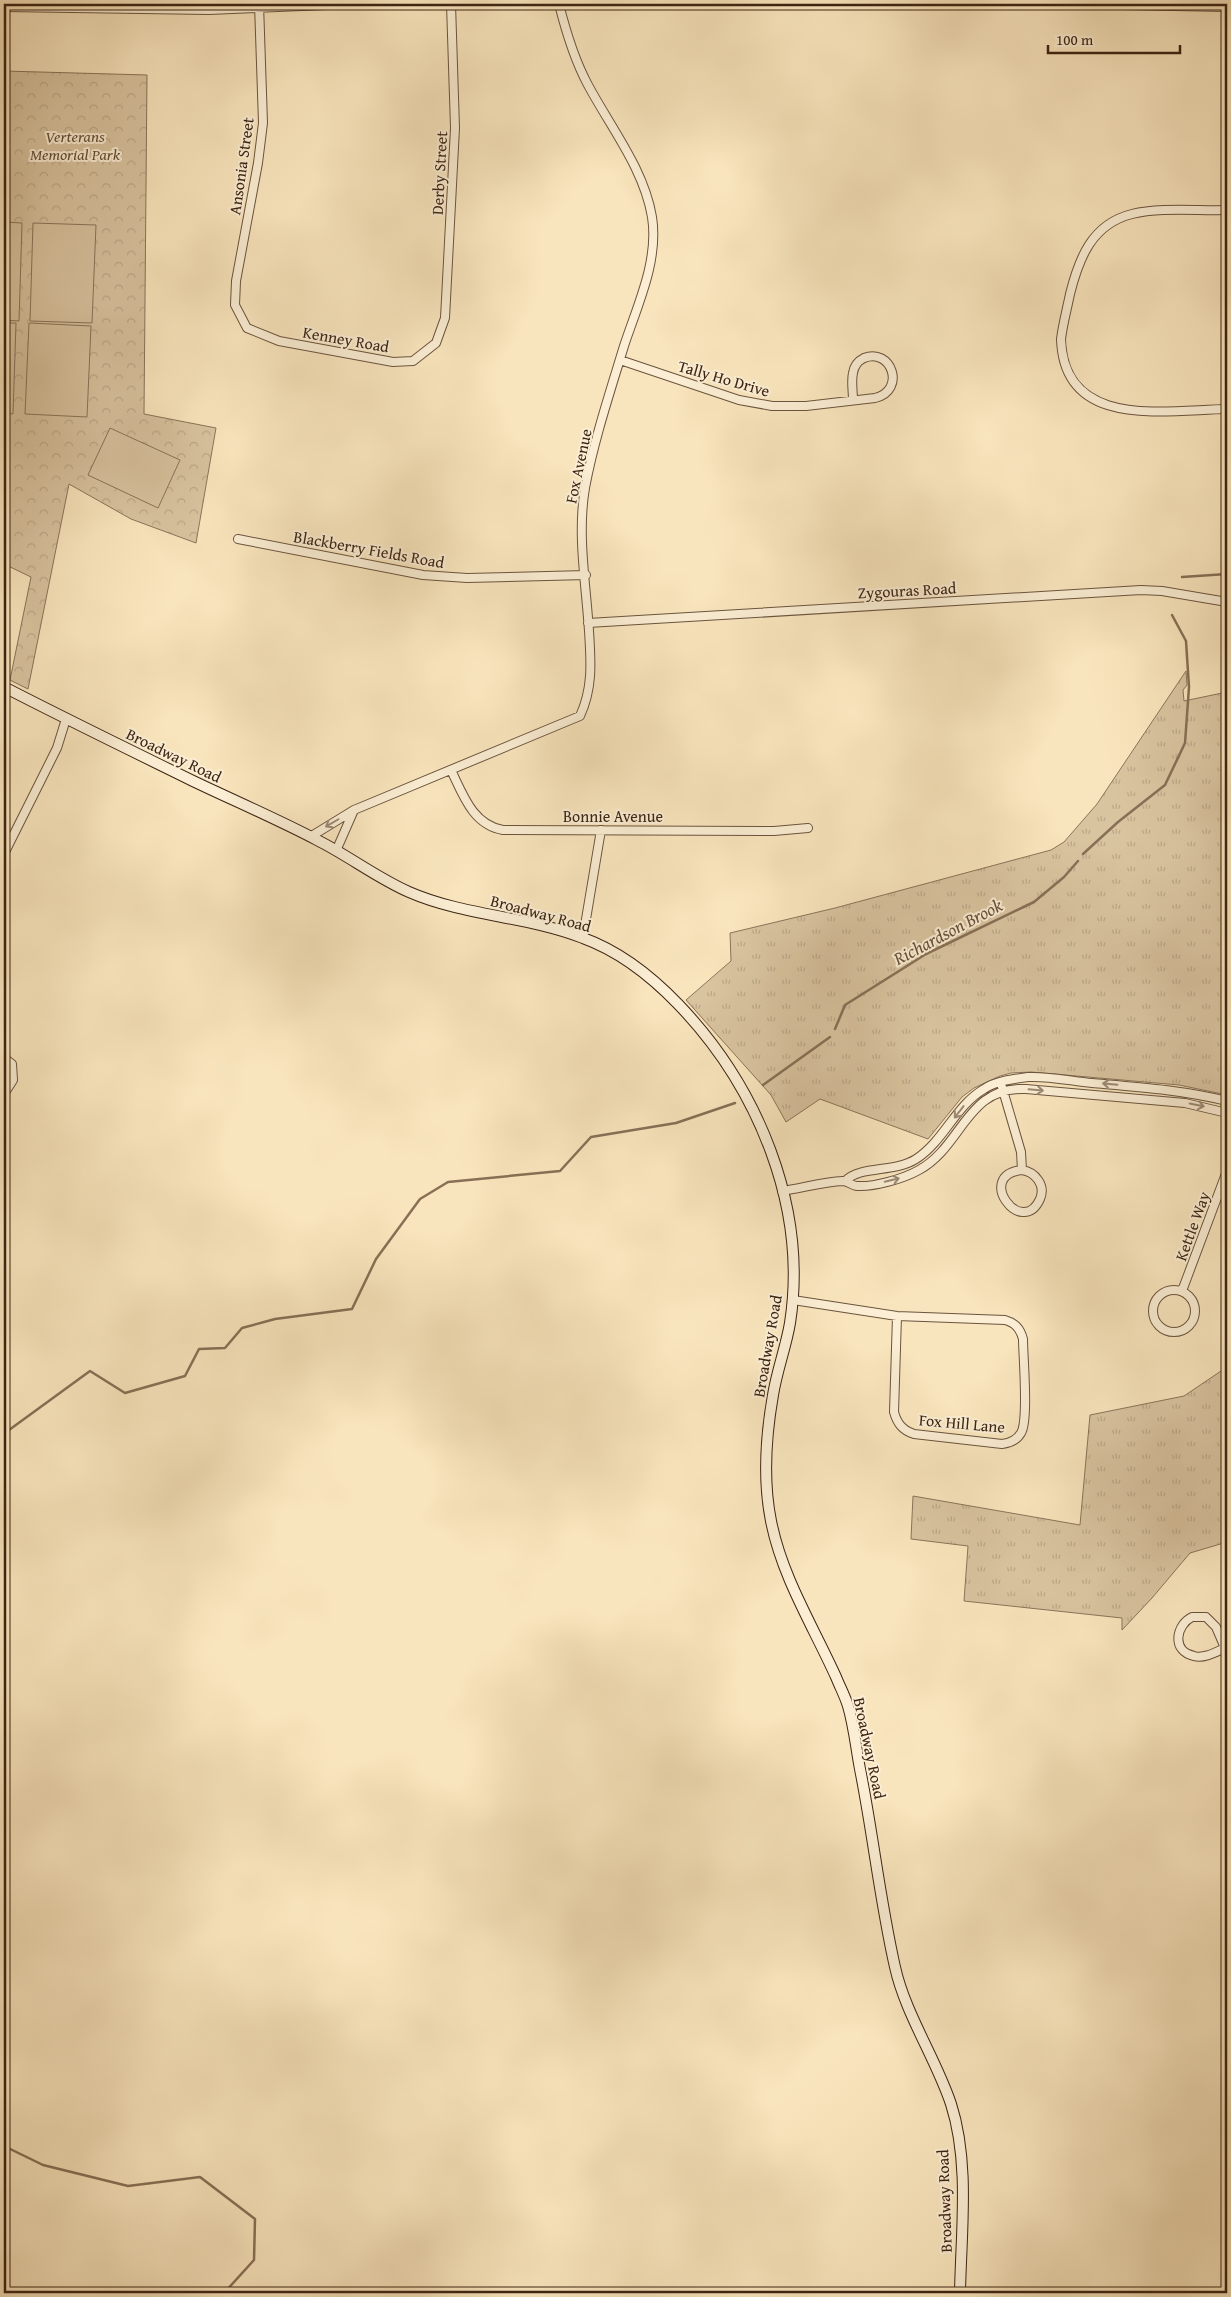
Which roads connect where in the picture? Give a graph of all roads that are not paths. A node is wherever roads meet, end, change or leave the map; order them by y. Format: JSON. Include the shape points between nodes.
{"nodes":[{"id":1,"x":351,"y":4,"type":"edge"},
{"id":2,"x":451,"y":4,"type":"edge"},
{"id":3,"x":559,"y":4,"type":"edge"},
{"id":4,"x":822,"y":4,"type":"edge"},
{"id":5,"x":992,"y":4,"type":"edge"},
{"id":6,"x":1089,"y":4,"type":"edge"},
{"id":7,"x":259,"y":6,"type":"edge"},
{"id":8,"x":1227,"y":6,"type":"edge"},
{"id":9,"x":4,"y":7,"type":"edge"},
{"id":10,"x":1227,"y":210,"type":"edge"},
{"id":11,"x":247,"y":328,"type":"joint"},
{"id":12,"x":436,"y":342,"type":"joint"},
{"id":13,"x":620,"y":360,"type":"junction"},
{"id":14,"x":853,"y":400,"type":"junction"},
{"id":15,"x":1227,"y":409,"type":"edge"},
{"id":16,"x":238,"y":539,"type":"dead end"},
{"id":17,"x":586,"y":575,"type":"junction"},
{"id":18,"x":1227,"y":602,"type":"edge"},
{"id":19,"x":588,"y":623,"type":"junction"},
{"id":20,"x":4,"y":687,"type":"edge"},
{"id":21,"x":66,"y":719,"type":"junction"},
{"id":22,"x":451,"y":770,"type":"junction"},
{"id":23,"x":354,"y":810,"type":"junction"},
{"id":24,"x":808,"y":828,"type":"dead end"},
{"id":25,"x":600,"y":830,"type":"junction"},
{"id":26,"x":310,"y":837,"type":"junction"},
{"id":27,"x":336,"y":851,"type":"junction"},
{"id":28,"x":4,"y":854,"type":"edge"},
{"id":29,"x":583,"y":938,"type":"junction"},
{"id":30,"x":4,"y":1058,"type":"edge"},
{"id":31,"x":1002,"y":1086,"type":"junction"},
{"id":32,"x":1132,"y":1086,"type":"junction"},
{"id":33,"x":4,"y":1094,"type":"edge"},
{"id":34,"x":1132,"y":1098,"type":"junction"},
{"id":35,"x":1227,"y":1101,"type":"edge"},
{"id":36,"x":1227,"y":1113,"type":"edge"},
{"id":37,"x":945,"y":1130,"type":"junction"},
{"id":38,"x":954,"y":1136,"type":"junction"},
{"id":39,"x":1022,"y":1170,"type":"junction"},
{"id":40,"x":1227,"y":1171,"type":"edge"},
{"id":41,"x":845,"y":1181,"type":"junction"},
{"id":42,"x":782,"y":1190,"type":"junction"},
{"id":43,"x":1182,"y":1291,"type":"junction"},
{"id":44,"x":792,"y":1300,"type":"junction"},
{"id":45,"x":898,"y":1316,"type":"junction"},
{"id":46,"x":1226,"y":1648,"type":"edge"},
{"id":47,"x":960,"y":2293,"type":"edge"}],
"edges":[{"from":1,"to":7,"type":"street"},
{"from":2,"to":12,"type":"street","name":"Derby Street","via":[[456,128],[445,318]]},
{"from":3,"to":13,"type":"street","name":"Fox Avenue","via":[[570,48],[628,154],[645,190],[652,218],[652,248],[643,290]]},
{"from":4,"to":5,"type":"street"},
{"from":5,"to":6,"type":"street"},
{"from":6,"to":8,"type":"street"},
{"from":7,"to":9,"type":"street","via":[[209,10]]},
{"from":7,"to":11,"type":"street","name":"Ansonia Street","via":[[263,123],[236,281],[235,305]]},
{"from":10,"to":15,"type":"street","via":[[1141,212],[1117,219],[1103,228],[1086,247],[1079,262],[1061,339],[1064,362],[1071,378],[1082,392],[1102,404],[1136,410]]},
{"from":11,"to":12,"type":"street","name":"Kenney Road","via":[[279,341],[393,362],[413,361]]},
{"from":13,"to":14,"type":"street","name":"Tally Ho Drive","via":[[756,404],[789,407]]},
{"from":13,"to":17,"type":"street","name":"Fox Avenue","via":[[586,487],[582,517]]},
{"from":14,"to":14,"type":"street","name":"Tally Ho Drive","via":[[879,397],[888,391],[893,374],[886,362],[873,356],[856,364],[852,375]]},
{"from":16,"to":17,"type":"street","name":"Blackberry Fields Road","via":[[423,575],[468,578]]},
{"from":17,"to":19,"type":"street","name":"Fox Avenue"},
{"from":18,"to":19,"type":"street","name":"Zygouras Road","via":[[1141,590]]},
{"from":19,"to":22,"type":"street","name":"Fox Avenue","via":[[591,661],[588,699],[580,716]]},
{"from":20,"to":21,"type":"main road","name":"Broadway Road"},
{"from":21,"to":26,"type":"main road","name":"Broadway Road"},
{"from":21,"to":28,"type":"street","via":[[57,748]]},
{"from":22,"to":23,"type":"street","name":"Fox Avenue"},
{"from":22,"to":25,"type":"street","name":"Bonnie Avenue","via":[[472,811],[489,828]]},
{"from":23,"to":26,"type":"street","name":"Fox Avenue","one_way":true},
{"from":23,"to":27,"type":"street"},
{"from":24,"to":25,"type":"street","name":"Bonnie Avenue","via":[[774,831]]},
{"from":25,"to":29,"type":"street"},
{"from":26,"to":27,"type":"main road","name":"Broadway Road"},
{"from":27,"to":29,"type":"main road","name":"Broadway Road","via":[[416,896]]},
{"from":29,"to":42,"type":"main road","name":"Broadway Road","via":[[610,950],[636,968],[676,1003],[709,1041],[734,1076],[756,1118]]},
{"from":30,"to":33,"type":"street","via":[[12,1064],[13,1080]]},
{"from":32,"to":31,"type":"street","one_way":true,"via":[[1038,1078]]},
{"from":31,"to":34,"type":"street","one_way":true},
{"from":31,"to":37,"type":"street","one_way":true,"via":[[986,1088],[971,1098]]},
{"from":31,"to":38,"type":"street","via":[[981,1102]]},
{"from":31,"to":39,"type":"street","via":[[1021,1152]]},
{"from":32,"to":34,"type":"street"},
{"from":32,"to":35,"type":"street","via":[[1181,1091]]},
{"from":34,"to":36,"type":"street","one_way":true,"via":[[1185,1103]]},
{"from":37,"to":38,"type":"street"},
{"from":37,"to":41,"type":"street","via":[[915,1160],[890,1169],[852,1174]]},
{"from":41,"to":38,"type":"street","one_way":true,"via":[[855,1186],[907,1176],[931,1163]]},
{"from":39,"to":39,"type":"street","via":[[1006,1177],[1002,1184],[1007,1204],[1022,1211],[1038,1203],[1042,1190],[1037,1178]]},
{"from":40,"to":43,"type":"street","name":"Kettle Way"},
{"from":41,"to":42,"type":"street"},
{"from":42,"to":44,"type":"main road","name":"Broadway Road","via":[[792,1250]]},
{"from":43,"to":43,"type":"street","via":[[1165,1292],[1155,1301],[1153,1314],[1163,1329],[1181,1330],[1194,1318],[1194,1304]]},
{"from":44,"to":45,"type":"street","name":"Fox Hill Lane"},
{"from":44,"to":47,"type":"main road","name":"Broadway Road","via":[[790,1327],[773,1395],[766,1460],[771,1521],[788,1578],[848,1704],[896,1974],[952,2106],[961,2159]]},
{"from":45,"to":45,"type":"street","name":"Fox Hill Lane","via":[[1005,1320],[1018,1327],[1022,1339],[1024,1425],[1016,1439],[1009,1443],[992,1443],[914,1434],[901,1427],[894,1412]]},
{"from":46,"to":46,"type":"street","via":[[1216,1627],[1206,1617],[1192,1617],[1181,1626],[1178,1639],[1188,1654],[1200,1657]]}]}
